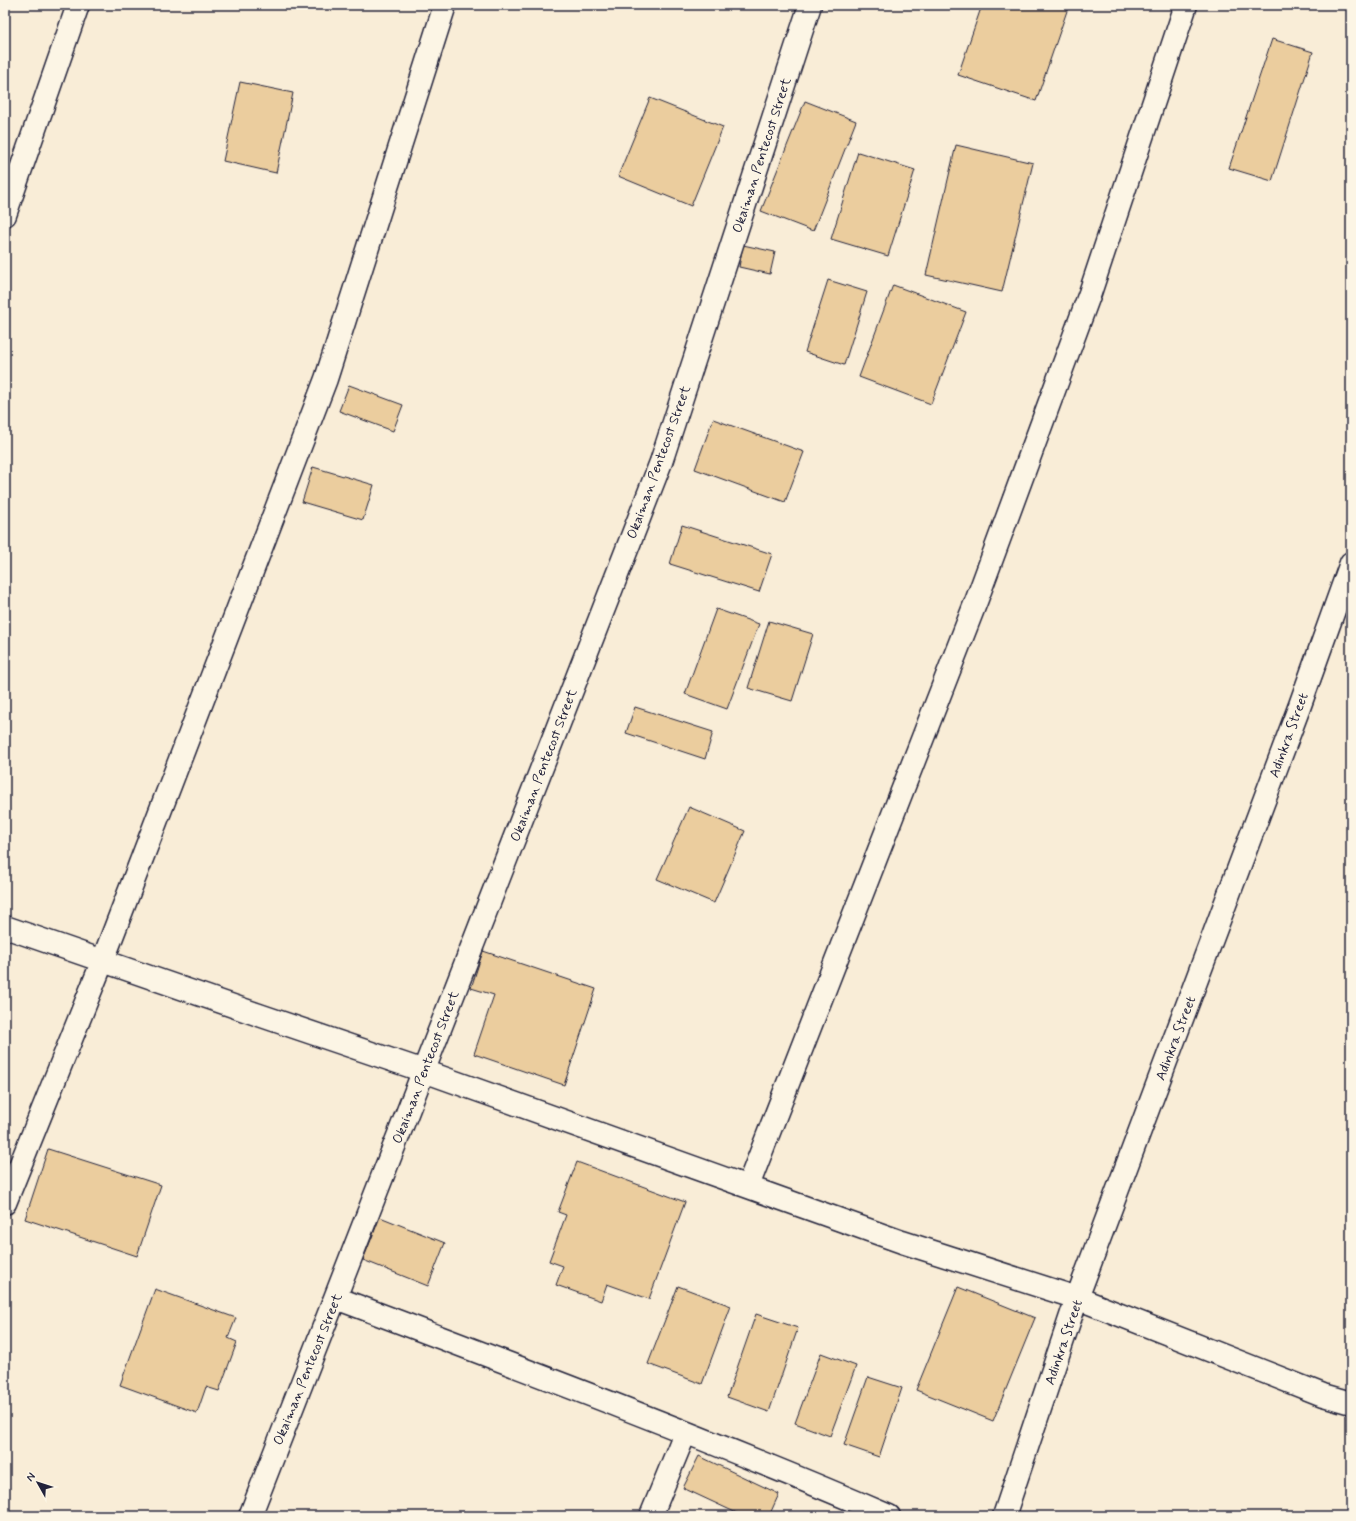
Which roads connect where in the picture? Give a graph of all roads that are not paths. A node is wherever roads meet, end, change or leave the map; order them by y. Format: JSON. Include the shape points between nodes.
{"nodes":[{"id":1,"x":78,"y":5,"type":"edge"},
{"id":2,"x":444,"y":5,"type":"edge"},
{"id":3,"x":810,"y":5,"type":"edge"},
{"id":4,"x":1186,"y":5,"type":"edge"},
{"id":5,"x":5,"y":215,"type":"edge"},
{"id":6,"x":1351,"y":563,"type":"edge"},
{"id":7,"x":5,"y":927,"type":"edge"},
{"id":8,"x":104,"y":960,"type":"junction"},
{"id":9,"x":424,"y":1071,"type":"junction"},
{"id":10,"x":748,"y":1186,"type":"junction"},
{"id":11,"x":5,"y":1203,"type":"edge"},
{"id":12,"x":336,"y":1298,"type":"junction"},
{"id":13,"x":1078,"y":1298,"type":"junction"},
{"id":14,"x":1351,"y":1403,"type":"edge"},
{"id":15,"x":685,"y":1433,"type":"junction"},
{"id":16,"x":250,"y":1516,"type":"edge"},
{"id":17,"x":651,"y":1516,"type":"edge"},
{"id":18,"x":889,"y":1516,"type":"edge"},
{"id":19,"x":1004,"y":1516,"type":"edge"}],
"edges":[{"from":1,"to":5,"type":"street"},
{"from":2,"to":8,"type":"street","via":[[326,379]]},
{"from":3,"to":9,"type":"street","name":"Okaiman Pentecost Street","via":[[661,462]]},
{"from":4,"to":10,"type":"street","via":[[1090,293],[982,584]]},
{"from":6,"to":13,"type":"street","name":"Adinkra Street"},
{"from":7,"to":8,"type":"street"},
{"from":8,"to":9,"type":"street"},
{"from":8,"to":11,"type":"street"},
{"from":9,"to":10,"type":"street"},
{"from":9,"to":12,"type":"street","name":"Okaiman Pentecost Street"},
{"from":10,"to":13,"type":"street","via":[[902,1242]]},
{"from":12,"to":15,"type":"street"},
{"from":12,"to":16,"type":"street","name":"Okaiman Pentecost Street"},
{"from":13,"to":14,"type":"street","via":[[1323,1396]]},
{"from":13,"to":19,"type":"street","name":"Adinkra Street"},
{"from":15,"to":17,"type":"street"},
{"from":15,"to":18,"type":"street"}]}
